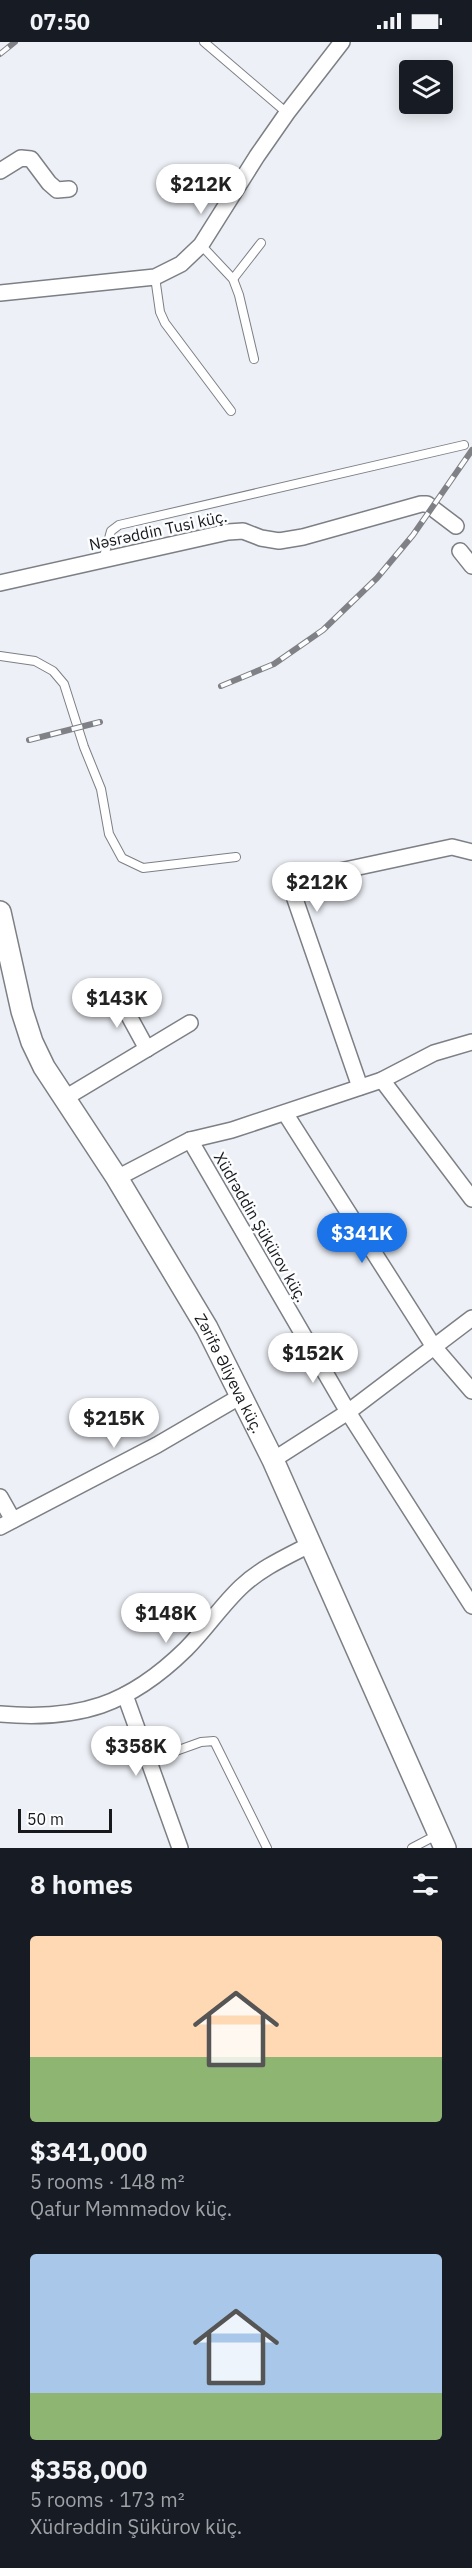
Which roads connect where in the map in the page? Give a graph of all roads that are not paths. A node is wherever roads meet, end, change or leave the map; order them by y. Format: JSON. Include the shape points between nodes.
{"nodes":[{"id":1,"x":204,"y":42,"type":"edge"},
{"id":2,"x":342,"y":42,"type":"edge"},
{"id":3,"x":287,"y":113,"type":"junction"},
{"id":4,"x":0,"y":171,"type":"edge"},
{"id":5,"x":69,"y":189,"type":"dead end"},
{"id":6,"x":261,"y":243,"type":"dead end"},
{"id":7,"x":201,"y":246,"type":"junction"},
{"id":8,"x":155,"y":277,"type":"junction"},
{"id":9,"x":233,"y":279,"type":"junction"},
{"id":10,"x":0,"y":292,"type":"edge"},
{"id":11,"x":254,"y":359,"type":"dead end"},
{"id":12,"x":231,"y":411,"type":"dead end"},
{"id":13,"x":464,"y":445,"type":"dead end"},
{"id":14,"x":456,"y":526,"type":"dead end"},
{"id":15,"x":460,"y":552,"type":"dead end"},
{"id":16,"x":103,"y":560,"type":"junction"},
{"id":17,"x":472,"y":566,"type":"edge"},
{"id":18,"x":0,"y":583,"type":"edge"},
{"id":19,"x":0,"y":656,"type":"edge"},
{"id":20,"x":472,"y":852,"type":"edge"},
{"id":21,"x":236,"y":857,"type":"dead end"},
{"id":22,"x":0,"y":912,"type":"edge"},
{"id":23,"x":117,"y":994,"type":"dead end"},
{"id":24,"x":190,"y":1023,"type":"dead end"},
{"id":25,"x":472,"y":1042,"type":"edge"},
{"id":26,"x":147,"y":1049,"type":"junction"},
{"id":27,"x":382,"y":1080,"type":"junction"},
{"id":28,"x":360,"y":1087,"type":"junction"},
{"id":29,"x":65,"y":1098,"type":"junction"},
{"id":30,"x":285,"y":1113,"type":"junction"},
{"id":31,"x":190,"y":1140,"type":"junction"},
{"id":32,"x":117,"y":1178,"type":"junction"},
{"id":33,"x":472,"y":1199,"type":"edge"},
{"id":34,"x":472,"y":1318,"type":"edge"},
{"id":35,"x":434,"y":1347,"type":"junction"},
{"id":36,"x":472,"y":1391,"type":"edge"},
{"id":37,"x":241,"y":1396,"type":"junction"},
{"id":38,"x":348,"y":1412,"type":"junction"},
{"id":39,"x":273,"y":1460,"type":"junction"},
{"id":40,"x":0,"y":1497,"type":"edge"},
{"id":41,"x":6,"y":1523,"type":"edge"},
{"id":42,"x":311,"y":1544,"type":"junction"},
{"id":43,"x":472,"y":1606,"type":"edge"},
{"id":44,"x":125,"y":1695,"type":"junction"},
{"id":45,"x":0,"y":1714,"type":"edge"},
{"id":46,"x":148,"y":1761,"type":"junction"},
{"id":47,"x":438,"y":1843,"type":"edge"},
{"id":48,"x":180,"y":1848,"type":"edge"},
{"id":49,"x":267,"y":1848,"type":"edge"},
{"id":50,"x":412,"y":1848,"type":"edge"}],
"edges":[{"from":1,"to":3,"type":"lane"},
{"from":2,"to":3,"type":"street"},
{"from":3,"to":7,"type":"street"},
{"from":4,"to":5,"type":"street","via":[[21,158],[31,159],[57,190]]},
{"from":6,"to":9,"type":"lane"},
{"from":7,"to":8,"type":"street","via":[[181,264]]},
{"from":7,"to":9,"type":"lane"},
{"from":8,"to":10,"type":"street"},
{"from":8,"to":12,"type":"lane","via":[[165,323]]},
{"from":9,"to":11,"type":"lane"},
{"from":13,"to":16,"type":"lane","via":[[119,525],[111,531]]},
{"from":14,"to":16,"type":"street","name":"Nəsrəddin Tusi küç.","via":[[427,504],[421,504],[291,539],[279,541],[243,531],[228,532]]},
{"from":15,"to":17,"type":"street"},
{"from":16,"to":18,"type":"street","name":"Nəsrəddin Tusi küç."},
{"from":19,"to":21,"type":"lane","via":[[35,661],[53,671],[64,684],[101,789],[109,834],[122,858],[143,868]]},
{"from":20,"to":28,"type":"street","via":[[452,847],[312,876],[296,883],[295,899]]},
{"from":22,"to":29,"type":"street","name":"Zərifə Əliyeva küç.","via":[[32,1042]]},
{"from":23,"to":26,"type":"street"},
{"from":24,"to":26,"type":"street"},
{"from":25,"to":27,"type":"street","via":[[434,1053]]},
{"from":26,"to":29,"type":"street"},
{"from":27,"to":28,"type":"street"},
{"from":27,"to":33,"type":"street"},
{"from":28,"to":30,"type":"street"},
{"from":29,"to":32,"type":"street","name":"Zərifə Əliyeva küç."},
{"from":30,"to":31,"type":"street"},
{"from":30,"to":35,"type":"street"},
{"from":31,"to":32,"type":"street"},
{"from":31,"to":38,"type":"street","name":"Xüdrəddin Şükürov küç."},
{"from":32,"to":37,"type":"street","name":"Zərifə Əliyeva küç.","via":[[207,1328]]},
{"from":34,"to":35,"type":"street"},
{"from":35,"to":36,"type":"street"},
{"from":35,"to":38,"type":"street"},
{"from":37,"to":39,"type":"street","name":"Zərifə Əliyeva küç."},
{"from":37,"to":41,"type":"street","via":[[157,1445]]},
{"from":38,"to":39,"type":"street"},
{"from":38,"to":43,"type":"street","name":"Xüdrəddin Şükürov küç."},
{"from":39,"to":42,"type":"street","name":"Zərifə Əliyeva küç."},
{"from":40,"to":41,"type":"street"},
{"from":42,"to":44,"type":"street","via":[[270,1565],[241,1587],[186,1649]]},
{"from":42,"to":47,"type":"street","name":"Zərifə Əliyeva küç."},
{"from":44,"to":45,"type":"street","via":[[66,1714]]},
{"from":44,"to":46,"type":"street"},
{"from":46,"to":48,"type":"street"},
{"from":46,"to":49,"type":"lane","via":[[214,1741]]},
{"from":47,"to":50,"type":"lane"}]}
